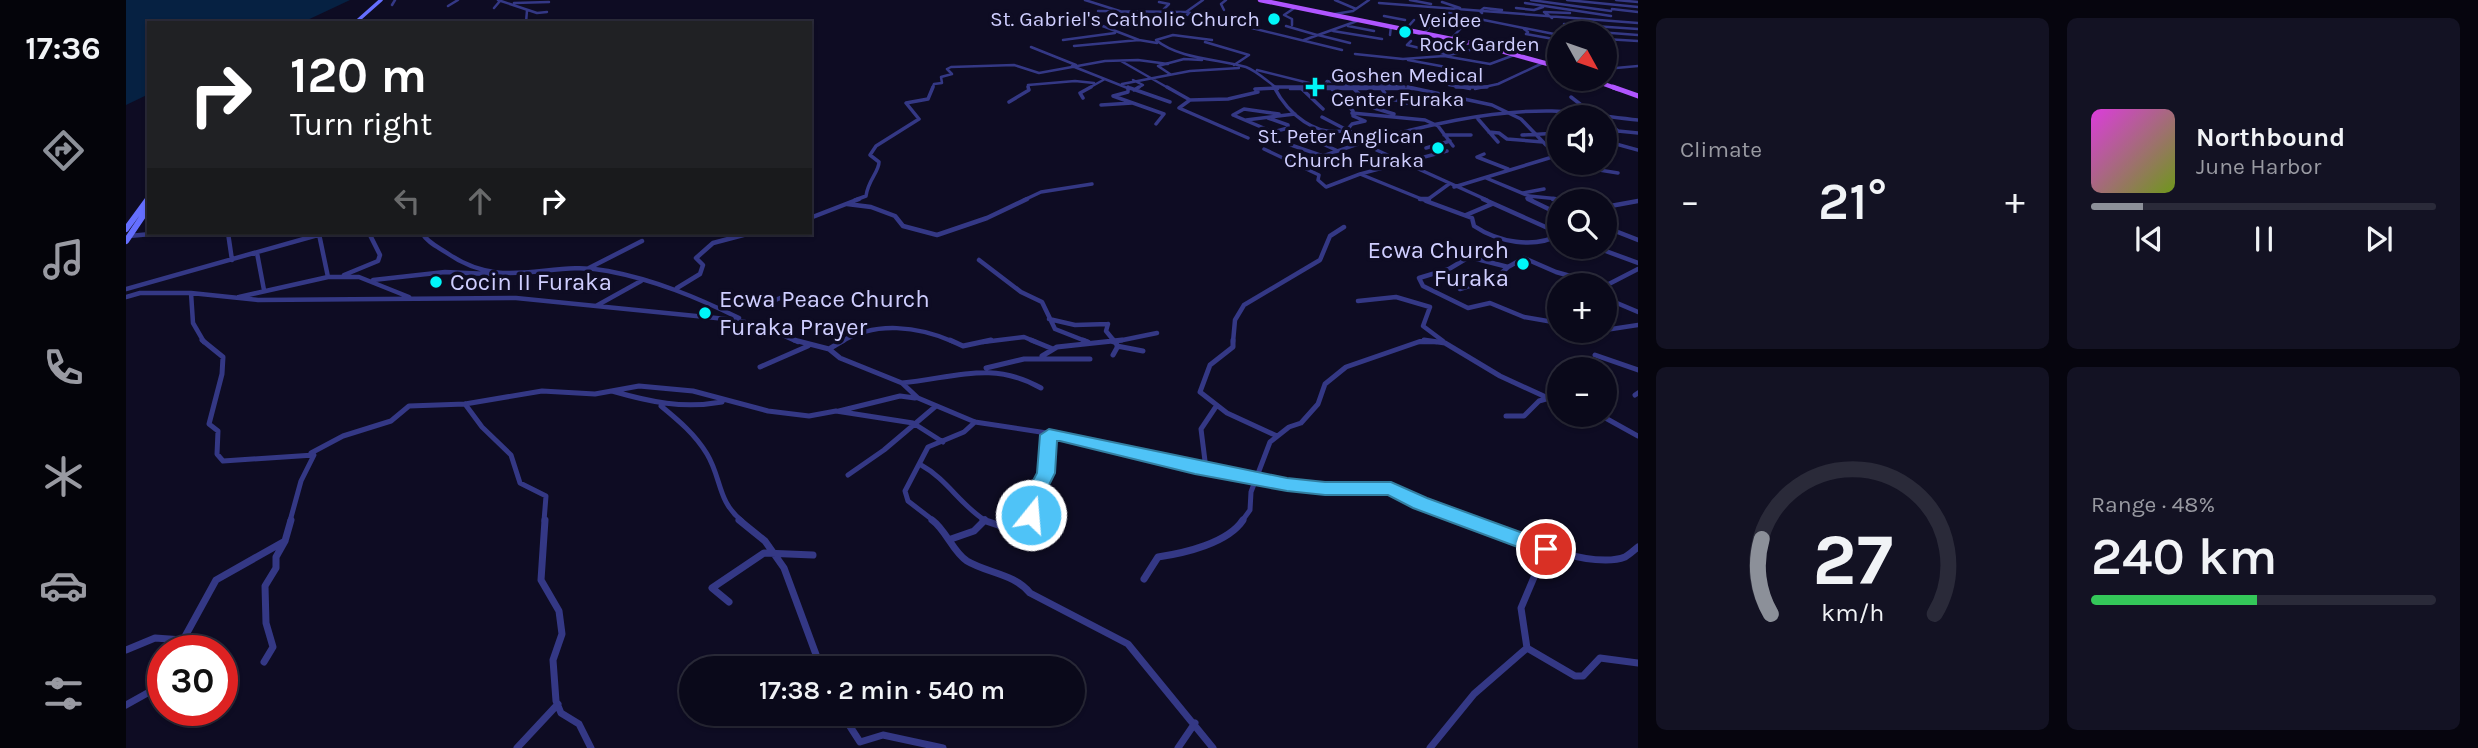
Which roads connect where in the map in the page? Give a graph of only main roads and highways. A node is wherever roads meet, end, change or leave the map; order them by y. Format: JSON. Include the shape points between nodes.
{"nodes":[{"id":1,"x":379,"y":0,"type":"edge"},
{"id":2,"x":1260,"y":0,"type":"edge"},
{"id":3,"x":356,"y":21,"type":"edge"},
{"id":4,"x":1547,"y":63,"type":"edge"},
{"id":5,"x":1617,"y":88,"type":"edge"},
{"id":6,"x":1638,"y":96,"type":"edge"},
{"id":7,"x":147,"y":200,"type":"edge"},
{"id":8,"x":147,"y":209,"type":"edge"},
{"id":9,"x":126,"y":229,"type":"edge"},
{"id":10,"x":128,"y":239,"type":"edge"}],
"edges":[{"from":1,"to":3,"type":"main road"},
{"from":2,"to":4,"type":"main road","via":[[1462,40]]},
{"from":5,"to":6,"type":"main road"},
{"from":7,"to":9,"type":"main road"},
{"from":8,"to":10,"type":"main road"}]}
